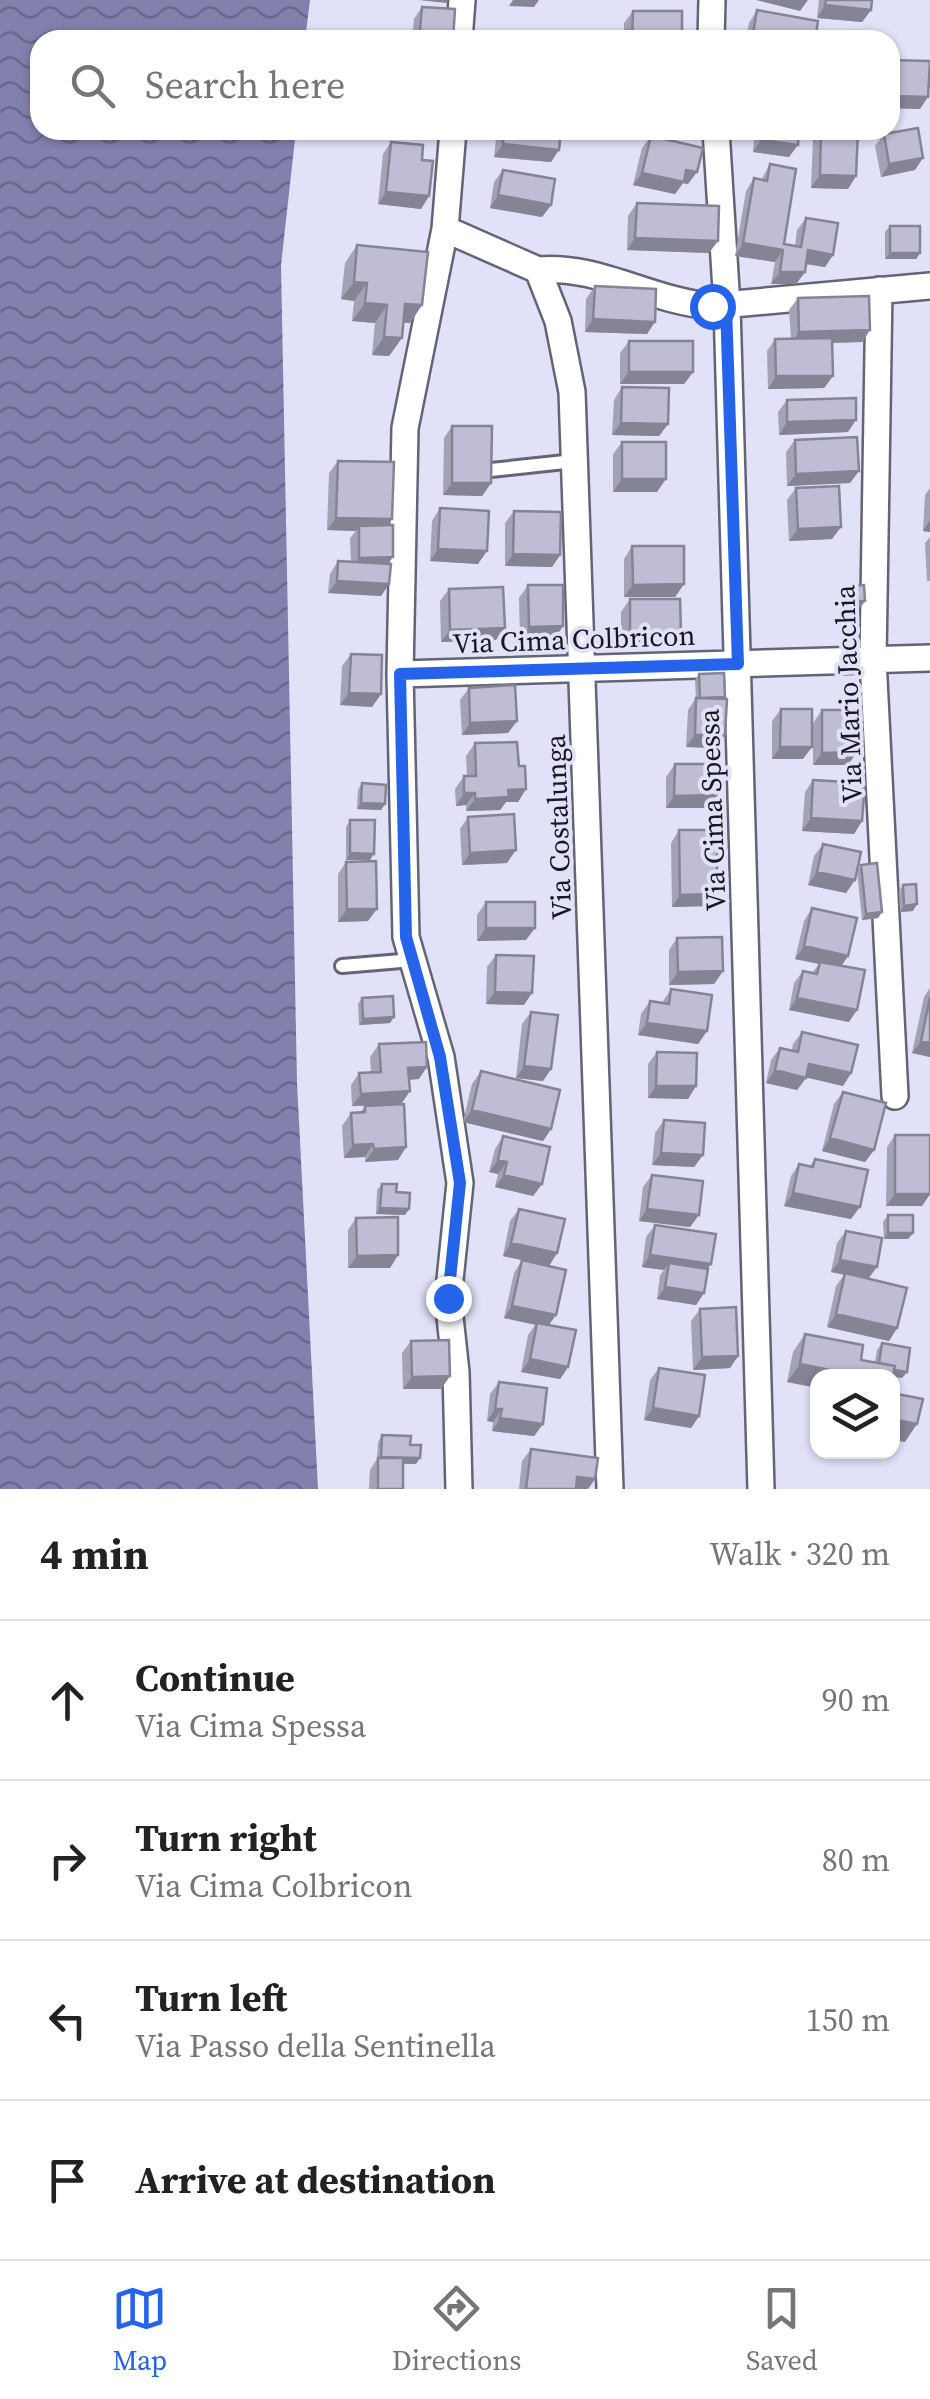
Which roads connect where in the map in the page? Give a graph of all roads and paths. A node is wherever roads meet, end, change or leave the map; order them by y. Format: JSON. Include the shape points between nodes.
{"nodes":[{"id":1,"x":462,"y":0,"type":"edge"},
{"id":2,"x":712,"y":0,"type":"edge"},
{"id":3,"x":460,"y":30,"type":"edge"},
{"id":4,"x":711,"y":30,"type":"edge"},
{"id":5,"x":451,"y":140,"type":"edge"},
{"id":6,"x":717,"y":140,"type":"edge"},
{"id":7,"x":445,"y":229,"type":"junction"},
{"id":8,"x":538,"y":270,"type":"junction"},
{"id":9,"x":930,"y":286,"type":"edge"},
{"id":10,"x":879,"y":290,"type":"junction"},
{"id":11,"x":726,"y":306,"type":"junction"},
{"id":12,"x":574,"y":461,"type":"junction"},
{"id":13,"x":491,"y":470,"type":"edge"},
{"id":14,"x":930,"y":658,"type":"edge"},
{"id":15,"x":874,"y":659,"type":"junction"},
{"id":16,"x":738,"y":664,"type":"junction"},
{"id":17,"x":582,"y":668,"type":"junction"},
{"id":18,"x":400,"y":674,"type":"junction"},
{"id":19,"x":413,"y":960,"type":"junction"},
{"id":20,"x":342,"y":966,"type":"dead end"},
{"id":21,"x":896,"y":1096,"type":"dead end"},
{"id":22,"x":459,"y":1489,"type":"edge"},
{"id":23,"x":610,"y":1489,"type":"edge"},
{"id":24,"x":761,"y":1489,"type":"edge"}],
"edges":[{"from":1,"to":3,"type":"street"},
{"from":2,"to":4,"type":"street"},
{"from":5,"to":7,"type":"street"},
{"from":6,"to":11,"type":"street","name":"Via Cima Spessa"},
{"from":7,"to":8,"type":"street"},
{"from":7,"to":18,"type":"street","via":[[406,428]]},
{"from":8,"to":11,"type":"street","via":[[563,268],[690,304]]},
{"from":8,"to":12,"type":"street","name":"Via Costalunga","via":[[558,320],[572,392]]},
{"from":9,"to":10,"type":"street"},
{"from":10,"to":11,"type":"street"},
{"from":10,"to":15,"type":"street","name":"Via Mario Jacchia"},
{"from":11,"to":16,"type":"street","name":"Via Cima Spessa"},
{"from":12,"to":13,"type":"lane"},
{"from":12,"to":17,"type":"street","name":"Via Costalunga"},
{"from":14,"to":15,"type":"street","name":"Via Cima Colbricon"},
{"from":15,"to":16,"type":"street","name":"Via Cima Colbricon"},
{"from":15,"to":21,"type":"street","name":"Via Mario Jacchia"},
{"from":16,"to":17,"type":"street","name":"Via Cima Colbricon"},
{"from":16,"to":24,"type":"street","name":"Via Cima Spessa"},
{"from":17,"to":18,"type":"street","name":"Via Cima Colbricon"},
{"from":17,"to":23,"type":"street","name":"Via Costalunga"},
{"from":18,"to":19,"type":"street","via":[[406,937]]},
{"from":19,"to":20,"type":"lane"},
{"from":19,"to":22,"type":"street","via":[[440,1057],[460,1183],[448,1298]]}]}
